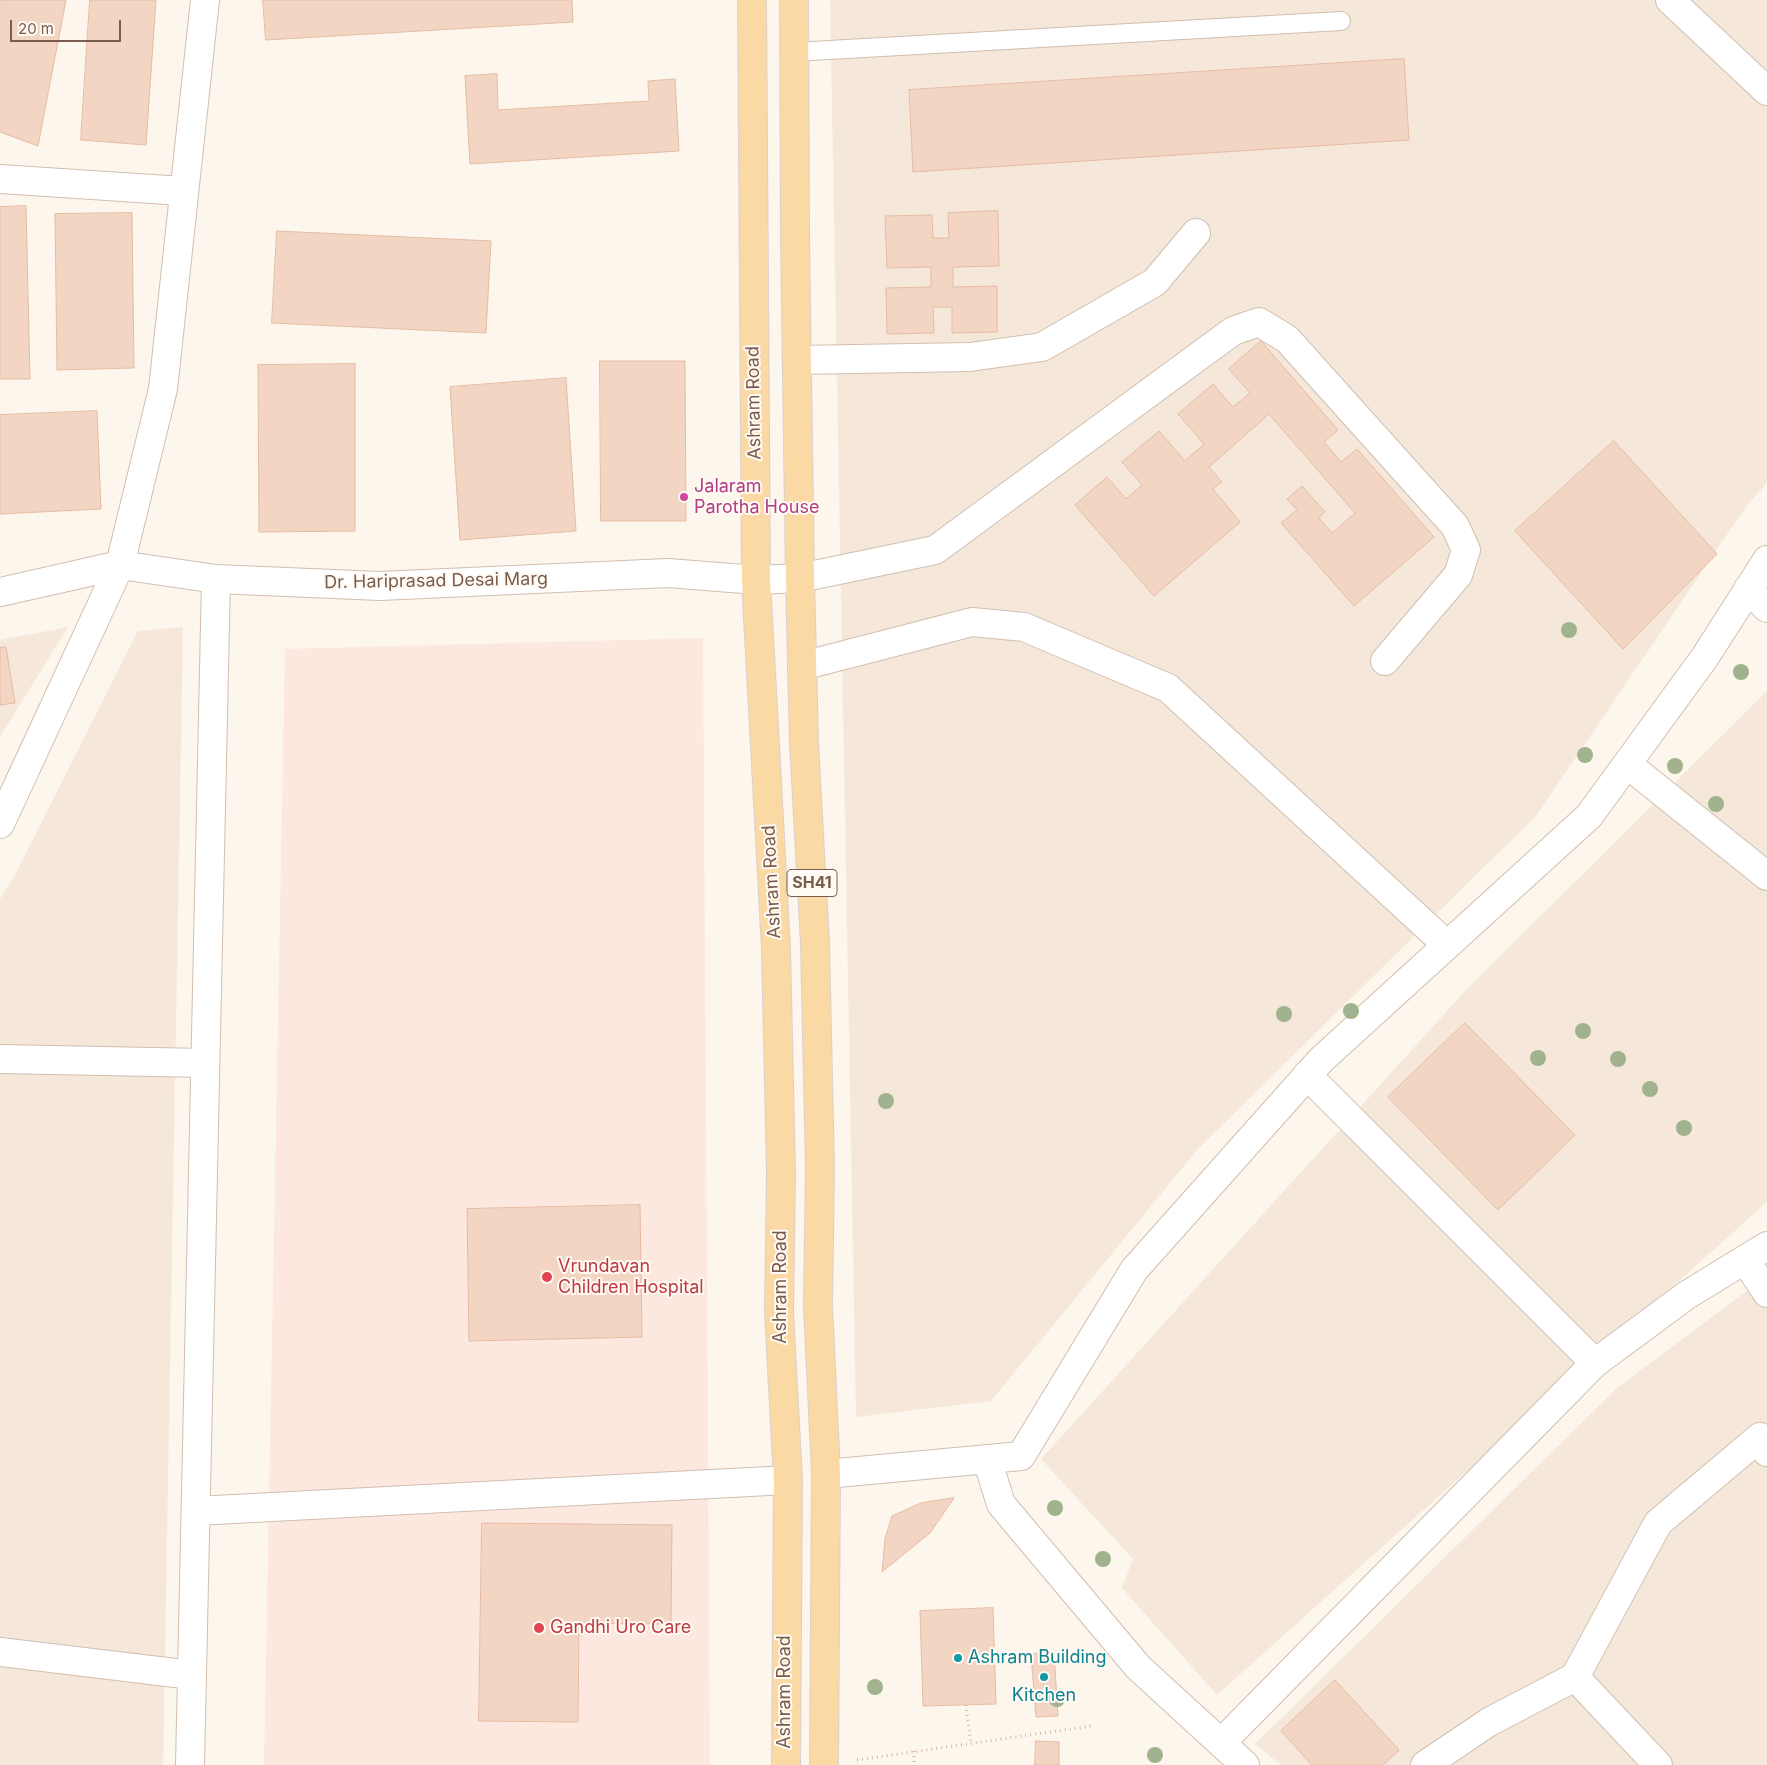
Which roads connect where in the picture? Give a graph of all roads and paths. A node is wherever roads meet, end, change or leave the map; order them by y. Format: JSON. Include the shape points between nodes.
{"nodes":[{"id":1,"x":205,"y":0,"type":"edge"},
{"id":2,"x":752,"y":0,"type":"edge"},
{"id":3,"x":794,"y":0,"type":"edge"},
{"id":4,"x":1670,"y":0,"type":"edge"},
{"id":5,"x":1341,"y":21,"type":"dead end"},
{"id":6,"x":794,"y":52,"type":"junction"},
{"id":7,"x":1767,"y":90,"type":"edge"},
{"id":8,"x":0,"y":179,"type":"edge"},
{"id":9,"x":183,"y":191,"type":"junction"},
{"id":10,"x":1196,"y":234,"type":"dead end"},
{"id":11,"x":797,"y":360,"type":"junction"},
{"id":12,"x":1767,"y":560,"type":"edge"},
{"id":13,"x":120,"y":565,"type":"junction"},
{"id":14,"x":800,"y":578,"type":"junction"},
{"id":15,"x":216,"y":579,"type":"junction"},
{"id":16,"x":756,"y":580,"type":"junction"},
{"id":17,"x":0,"y":592,"type":"edge"},
{"id":18,"x":1758,"y":598,"type":"edge"},
{"id":19,"x":1386,"y":660,"type":"dead end"},
{"id":20,"x":802,"y":666,"type":"junction"},
{"id":21,"x":1627,"y":764,"type":"junction"},
{"id":22,"x":0,"y":824,"type":"edge"},
{"id":23,"x":1767,"y":876,"type":"edge"},
{"id":24,"x":1447,"y":945,"type":"junction"},
{"id":25,"x":0,"y":1059,"type":"edge"},
{"id":26,"x":205,"y":1063,"type":"junction"},
{"id":27,"x":1307,"y":1075,"type":"junction"},
{"id":28,"x":1756,"y":1253,"type":"edge"},
{"id":29,"x":1767,"y":1292,"type":"edge"},
{"id":30,"x":1595,"y":1363,"type":"junction"},
{"id":31,"x":1767,"y":1452,"type":"edge"},
{"id":32,"x":987,"y":1459,"type":"junction"},
{"id":33,"x":826,"y":1474,"type":"junction"},
{"id":34,"x":788,"y":1480,"type":"junction"},
{"id":35,"x":196,"y":1510,"type":"junction"},
{"id":36,"x":0,"y":1652,"type":"edge"},
{"id":37,"x":192,"y":1675,"type":"junction"},
{"id":38,"x":1575,"y":1677,"type":"junction"},
{"id":39,"x":966,"y":1705,"type":"dead end"},
{"id":40,"x":1092,"y":1726,"type":"dead end"},
{"id":41,"x":1220,"y":1743,"type":"junction"},
{"id":42,"x":971,"y":1744,"type":"junction"},
{"id":43,"x":914,"y":1751,"type":"junction"},
{"id":44,"x":885,"y":1756,"type":"dead end"},
{"id":45,"x":190,"y":1765,"type":"edge"},
{"id":46,"x":786,"y":1765,"type":"edge"},
{"id":47,"x":824,"y":1765,"type":"edge"},
{"id":48,"x":914,"y":1765,"type":"edge"},
{"id":49,"x":1245,"y":1765,"type":"edge"},
{"id":50,"x":1425,"y":1765,"type":"edge"},
{"id":51,"x":1658,"y":1765,"type":"edge"}],
"edges":[{"from":1,"to":9,"type":"street"},
{"from":2,"to":16,"type":"main road","name":"Ashram Road"},
{"from":3,"to":6,"type":"main road","name":"Ashram Road","number":"SH41"},
{"from":4,"to":7,"type":"street"},
{"from":5,"to":6,"type":"lane"},
{"from":6,"to":11,"type":"main road","name":"Ashram Road","number":"SH41"},
{"from":8,"to":9,"type":"street"},
{"from":9,"to":13,"type":"street","via":[[163,389]]},
{"from":10,"to":11,"type":"street","via":[[1156,282],[1042,347],[970,357]]},
{"from":11,"to":14,"type":"main road","name":"Ashram Road","number":"SH41"},
{"from":12,"to":18,"type":"street"},
{"from":13,"to":15,"type":"street","name":"Dr. Hariprasad Desai Marg"},
{"from":13,"to":17,"type":"street","name":"Dr. Hariprasad Desai Marg"},
{"from":13,"to":22,"type":"street"},
{"from":14,"to":16,"type":"street","name":"Dr. Hariprasad Desai Marg"},
{"from":14,"to":19,"type":"street","name":"Dr. Hariprasad Desai Marg","via":[[935,550],[1233,331],[1260,322],[1287,339],[1455,526],[1466,550],[1458,575]]},
{"from":14,"to":20,"type":"main road","name":"Ashram Road","number":"SH41"},
{"from":15,"to":16,"type":"street","name":"Dr. Hariprasad Desai Marg","via":[[380,586],[668,573]]},
{"from":15,"to":26,"type":"street"},
{"from":16,"to":34,"type":"main road","name":"Ashram Road","via":[[776,949],[781,1173],[779,1312]]},
{"from":18,"to":21,"type":"street","via":[[1705,657]]},
{"from":20,"to":24,"type":"street","via":[[972,622],[1024,627],[1168,688]]},
{"from":20,"to":33,"type":"main road","name":"Ashram Road","number":"SH41","via":[[815,943],[820,1168],[818,1306]]},
{"from":21,"to":23,"type":"street"},
{"from":21,"to":24,"type":"street","via":[[1589,816]]},
{"from":24,"to":27,"type":"street"},
{"from":25,"to":26,"type":"street"},
{"from":26,"to":35,"type":"street"},
{"from":27,"to":30,"type":"street"},
{"from":27,"to":32,"type":"street","via":[[1134,1270],[1021,1456]]},
{"from":28,"to":29,"type":"street"},
{"from":28,"to":30,"type":"street","via":[[1687,1295]]},
{"from":30,"to":41,"type":"street"},
{"from":31,"to":38,"type":"street","via":[[1760,1436],[1658,1523]]},
{"from":32,"to":33,"type":"street"},
{"from":32,"to":41,"type":"street","via":[[1001,1504],[1138,1667]]},
{"from":33,"to":47,"type":"main road","name":"Ashram Road","number":"SH41"},
{"from":34,"to":35,"type":"street"},
{"from":34,"to":46,"type":"main road","name":"Ashram Road"},
{"from":35,"to":37,"type":"street"},
{"from":36,"to":37,"type":"street"},
{"from":37,"to":45,"type":"street"},
{"from":38,"to":50,"type":"street","via":[[1489,1722]]},
{"from":38,"to":51,"type":"street"},
{"from":39,"to":42,"type":"path"},
{"from":40,"to":42,"type":"path"},
{"from":41,"to":49,"type":"street"},
{"from":42,"to":43,"type":"path"},
{"from":43,"to":44,"type":"path"},
{"from":43,"to":48,"type":"path"}]}
